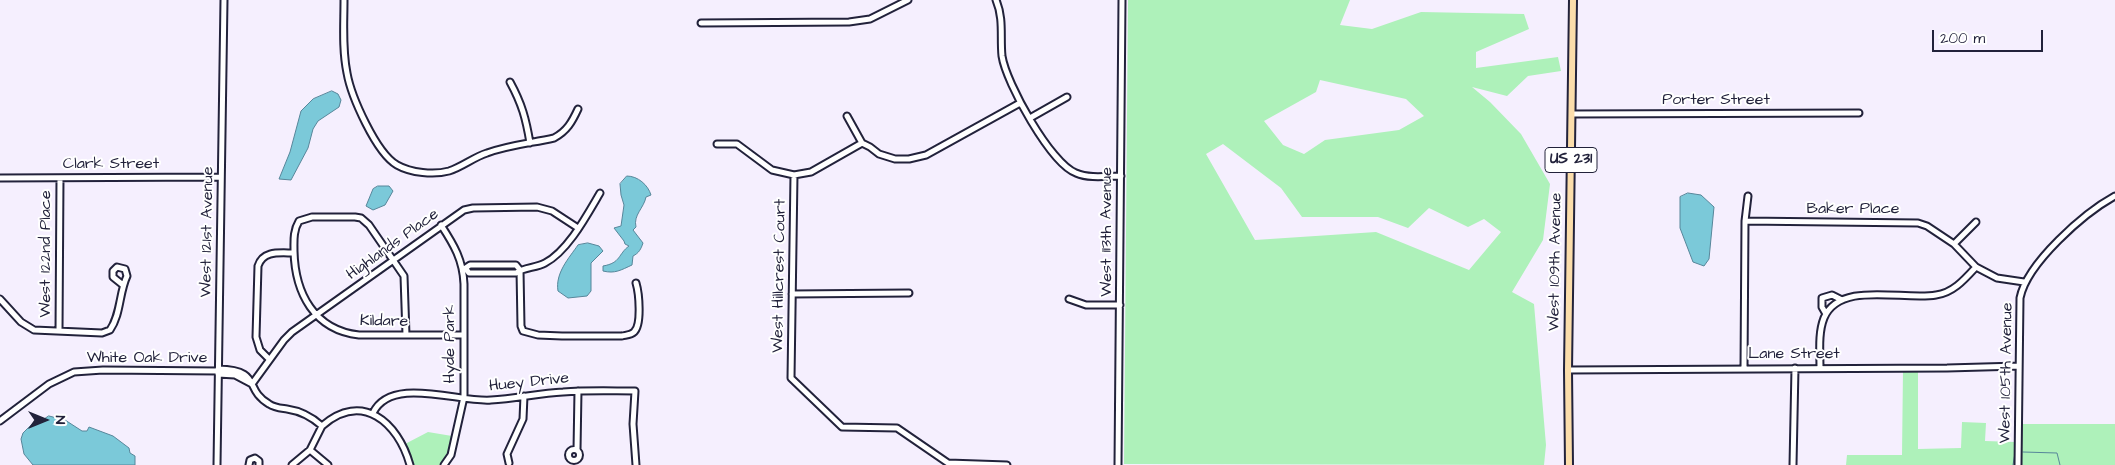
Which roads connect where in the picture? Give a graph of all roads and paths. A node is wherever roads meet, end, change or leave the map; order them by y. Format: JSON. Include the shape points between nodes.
{"nodes":[{"id":1,"x":224,"y":0,"type":"edge"},
{"id":2,"x":344,"y":0,"type":"edge"},
{"id":3,"x":908,"y":0,"type":"edge"},
{"id":4,"x":996,"y":0,"type":"edge"},
{"id":5,"x":1122,"y":0,"type":"edge"},
{"id":6,"x":1573,"y":0,"type":"edge"},
{"id":7,"x":700,"y":22,"type":"dead end"},
{"id":8,"x":510,"y":82,"type":"dead end"},
{"id":9,"x":1066,"y":96,"type":"dead end"},
{"id":10,"x":1020,"y":103,"type":"junction"},
{"id":11,"x":578,"y":109,"type":"dead end"},
{"id":12,"x":1860,"y":113,"type":"dead end"},
{"id":13,"x":1572,"y":114,"type":"junction"},
{"id":14,"x":847,"y":116,"type":"dead end"},
{"id":15,"x":1030,"y":118,"type":"junction"},
{"id":16,"x":530,"y":143,"type":"junction"},
{"id":17,"x":862,"y":143,"type":"junction"},
{"id":18,"x":718,"y":144,"type":"dead end"},
{"id":19,"x":794,"y":175,"type":"junction"},
{"id":20,"x":1121,"y":176,"type":"junction"},
{"id":21,"x":0,"y":178,"type":"edge"},
{"id":22,"x":60,"y":178,"type":"junction"},
{"id":23,"x":222,"y":178,"type":"junction"},
{"id":24,"x":600,"y":193,"type":"dead end"},
{"id":25,"x":1748,"y":196,"type":"dead end"},
{"id":26,"x":2115,"y":196,"type":"edge"},
{"id":27,"x":1745,"y":222,"type":"junction"},
{"id":28,"x":1976,"y":222,"type":"dead end"},
{"id":29,"x":441,"y":225,"type":"junction"},
{"id":30,"x":578,"y":228,"type":"junction"},
{"id":31,"x":1954,"y":244,"type":"junction"},
{"id":32,"x":294,"y":253,"type":"junction"},
{"id":33,"x":393,"y":259,"type":"junction"},
{"id":34,"x":1976,"y":267,"type":"junction"},
{"id":35,"x":465,"y":269,"type":"junction"},
{"id":36,"x":520,"y":270,"type":"junction"},
{"id":37,"x":2024,"y":282,"type":"junction"},
{"id":38,"x":636,"y":283,"type":"dead end"},
{"id":39,"x":123,"y":285,"type":"dead end"},
{"id":40,"x":909,"y":293,"type":"dead end"},
{"id":41,"x":792,"y":294,"type":"junction"},
{"id":42,"x":0,"y":299,"type":"edge"},
{"id":43,"x":1069,"y":299,"type":"dead end"},
{"id":44,"x":1842,"y":300,"type":"junction"},
{"id":45,"x":1120,"y":305,"type":"junction"},
{"id":46,"x":1826,"y":314,"type":"junction"},
{"id":47,"x":316,"y":315,"type":"junction"},
{"id":48,"x":59,"y":331,"type":"junction"},
{"id":49,"x":406,"y":335,"type":"junction"},
{"id":50,"x":464,"y":335,"type":"junction"},
{"id":51,"x":269,"y":359,"type":"junction"},
{"id":52,"x":2019,"y":366,"type":"junction"},
{"id":53,"x":1744,"y":368,"type":"junction"},
{"id":54,"x":1795,"y":368,"type":"junction"},
{"id":55,"x":1820,"y":368,"type":"junction"},
{"id":56,"x":1568,"y":370,"type":"junction"},
{"id":57,"x":218,"y":371,"type":"junction"},
{"id":58,"x":252,"y":384,"type":"junction"},
{"id":59,"x":578,"y":391,"type":"junction"},
{"id":60,"x":524,"y":396,"type":"junction"},
{"id":61,"x":464,"y":398,"type":"junction"},
{"id":62,"x":374,"y":414,"type":"junction"},
{"id":63,"x":0,"y":421,"type":"edge"},
{"id":64,"x":322,"y":426,"type":"junction"},
{"id":65,"x":310,"y":450,"type":"junction"},
{"id":66,"x":577,"y":450,"type":"dead end"},
{"id":67,"x":508,"y":464,"type":"edge"},
{"id":68,"x":516,"y":464,"type":"edge"},
{"id":69,"x":217,"y":465,"type":"edge"},
{"id":70,"x":248,"y":465,"type":"edge"},
{"id":71,"x":259,"y":465,"type":"edge"},
{"id":72,"x":292,"y":465,"type":"edge"},
{"id":73,"x":328,"y":465,"type":"edge"},
{"id":74,"x":410,"y":465,"type":"edge"},
{"id":75,"x":444,"y":465,"type":"edge"},
{"id":76,"x":636,"y":465,"type":"edge"},
{"id":77,"x":1007,"y":465,"type":"edge"},
{"id":78,"x":1118,"y":465,"type":"edge"},
{"id":79,"x":1569,"y":465,"type":"edge"},
{"id":80,"x":1793,"y":465,"type":"edge"},
{"id":81,"x":2018,"y":465,"type":"edge"}],
"edges":[{"from":1,"to":23,"type":"street","name":"West 121st Avenue"},
{"from":2,"to":16,"type":"street","via":[[345,58],[352,92],[362,117],[384,154],[397,165],[413,171],[450,171],[486,153]]},
{"from":3,"to":7,"type":"street","via":[[870,19],[849,22]]},
{"from":4,"to":10,"type":"street","via":[[1002,20],[1002,57]]},
{"from":5,"to":20,"type":"street","name":"West 113th Avenue"},
{"from":6,"to":13,"type":"main road","name":"West 109th Avenue","number":"US 231"},
{"from":8,"to":16,"type":"street","via":[[526,115]]},
{"from":9,"to":15,"type":"street"},
{"from":10,"to":15,"type":"street"},
{"from":10,"to":17,"type":"street","via":[[926,155],[895,159]]},
{"from":11,"to":16,"type":"street","via":[[564,133]]},
{"from":12,"to":13,"type":"street","name":"Porter Street"},
{"from":13,"to":56,"type":"main road","name":"West 109th Avenue","number":"US 231"},
{"from":14,"to":17,"type":"street"},
{"from":15,"to":20,"type":"street","via":[[1048,149],[1075,173],[1095,177]]},
{"from":17,"to":19,"type":"street","via":[[810,172]]},
{"from":18,"to":19,"type":"street","via":[[737,144],[772,170]]},
{"from":19,"to":41,"type":"street","name":"West Hillcrest Court"},
{"from":20,"to":45,"type":"street","name":"West 113th Avenue"},
{"from":21,"to":22,"type":"street","name":"Clark Street"},
{"from":22,"to":23,"type":"street","name":"Clark Street"},
{"from":22,"to":48,"type":"street","name":"West 122nd Place"},
{"from":23,"to":57,"type":"street","name":"West 121st Avenue"},
{"from":24,"to":30,"type":"street"},
{"from":25,"to":27,"type":"street"},
{"from":26,"to":37,"type":"street","via":[[2075,224]]},
{"from":27,"to":31,"type":"street","name":"Baker Place","via":[[1918,223]]},
{"from":27,"to":53,"type":"street"},
{"from":28,"to":31,"type":"street"},
{"from":29,"to":30,"type":"street","name":"Highlands Place","via":[[464,210],[522,206],[552,211]]},
{"from":29,"to":33,"type":"street","name":"Highlands Place"},
{"from":29,"to":35,"type":"street","name":"Hyde Park","via":[[457,249]]},
{"from":30,"to":36,"type":"street","via":[[554,257],[533,268]]},
{"from":31,"to":34,"type":"street","name":"Baker Place"},
{"from":32,"to":33,"type":"street","name":"Kildare","via":[[294,231],[303,218],[355,217],[369,225]]},
{"from":32,"to":47,"type":"street","name":"Kildare","via":[[296,279]]},
{"from":32,"to":51,"type":"street","via":[[270,254],[262,258],[258,266],[256,337],[260,350]]},
{"from":33,"to":47,"type":"street","name":"Highlands Place"},
{"from":33,"to":49,"type":"street","via":[[405,281]]},
{"from":34,"to":37,"type":"street","name":"Baker Place","via":[[1997,278]]},
{"from":34,"to":44,"type":"street","via":[[1961,284],[1936,296],[1856,295]]},
{"from":35,"to":36,"type":"street","via":[[470,265],[507,265]]},
{"from":35,"to":50,"type":"street","name":"Hyde Park"},
{"from":36,"to":38,"type":"street","via":[[521,326],[524,332],[538,335],[622,336],[634,332],[638,327],[639,292]]},
{"from":37,"to":52,"type":"street","name":"West 105th Avenue","via":[[2020,298]]},
{"from":39,"to":48,"type":"street","via":[[115,322],[110,330],[102,333]]},
{"from":40,"to":41,"type":"street"},
{"from":41,"to":77,"type":"street","name":"West Hillcrest Court","via":[[791,378],[842,428],[897,428],[948,463]]},
{"from":42,"to":48,"type":"street","via":[[30,328]]},
{"from":43,"to":45,"type":"street","via":[[1086,305]]},
{"from":44,"to":46,"type":"street"},
{"from":44,"to":46,"type":"street","via":[[1832,295],[1822,298]]},
{"from":45,"to":78,"type":"street","name":"West 113th Avenue"},
{"from":46,"to":55,"type":"street","via":[[1822,323]]},
{"from":47,"to":49,"type":"street","name":"Kildare","via":[[336,329],[353,334]]},
{"from":47,"to":51,"type":"street","name":"Highlands Place","via":[[288,336]]},
{"from":49,"to":50,"type":"street","name":"Kildare"},
{"from":50,"to":61,"type":"street","name":"Hyde Park"},
{"from":51,"to":58,"type":"street","name":"Highlands Place"},
{"from":52,"to":55,"type":"street","name":"Lane Street"},
{"from":52,"to":81,"type":"street","name":"West 105th Avenue"},
{"from":53,"to":54,"type":"street","name":"Lane Street"},
{"from":53,"to":56,"type":"street","name":"Lane Street"},
{"from":54,"to":55,"type":"street","name":"Lane Street"},
{"from":54,"to":80,"type":"street"},
{"from":56,"to":79,"type":"main road","name":"West 109th Avenue","number":"US 231"},
{"from":57,"to":58,"type":"street","name":"White Oak Drive"},
{"from":57,"to":63,"type":"street","name":"White Oak Drive","via":[[74,372],[49,384]]},
{"from":57,"to":69,"type":"street","name":"West 121st Avenue"},
{"from":58,"to":64,"type":"street","via":[[266,403],[302,413]]},
{"from":59,"to":60,"type":"street","name":"Huey Drive"},
{"from":59,"to":66,"type":"street"},
{"from":59,"to":76,"type":"street","name":"Huey Drive","via":[[635,391]]},
{"from":60,"to":61,"type":"street","name":"Huey Drive","via":[[491,400]]},
{"from":60,"to":67,"type":"street","via":[[523,419],[507,454]]},
{"from":61,"to":62,"type":"street","name":"Huey Drive","via":[[427,393],[404,394],[387,399],[377,406]]},
{"from":61,"to":75,"type":"street","name":"Hyde Park","via":[[450,455]]},
{"from":62,"to":64,"type":"street","via":[[350,410]]},
{"from":62,"to":74,"type":"street","via":[[394,433]]},
{"from":64,"to":65,"type":"street"},
{"from":65,"to":72,"type":"street"},
{"from":65,"to":73,"type":"street"},
{"from":67,"to":68,"type":"street"},
{"from":70,"to":71,"type":"street","via":[[254,458]]}]}
